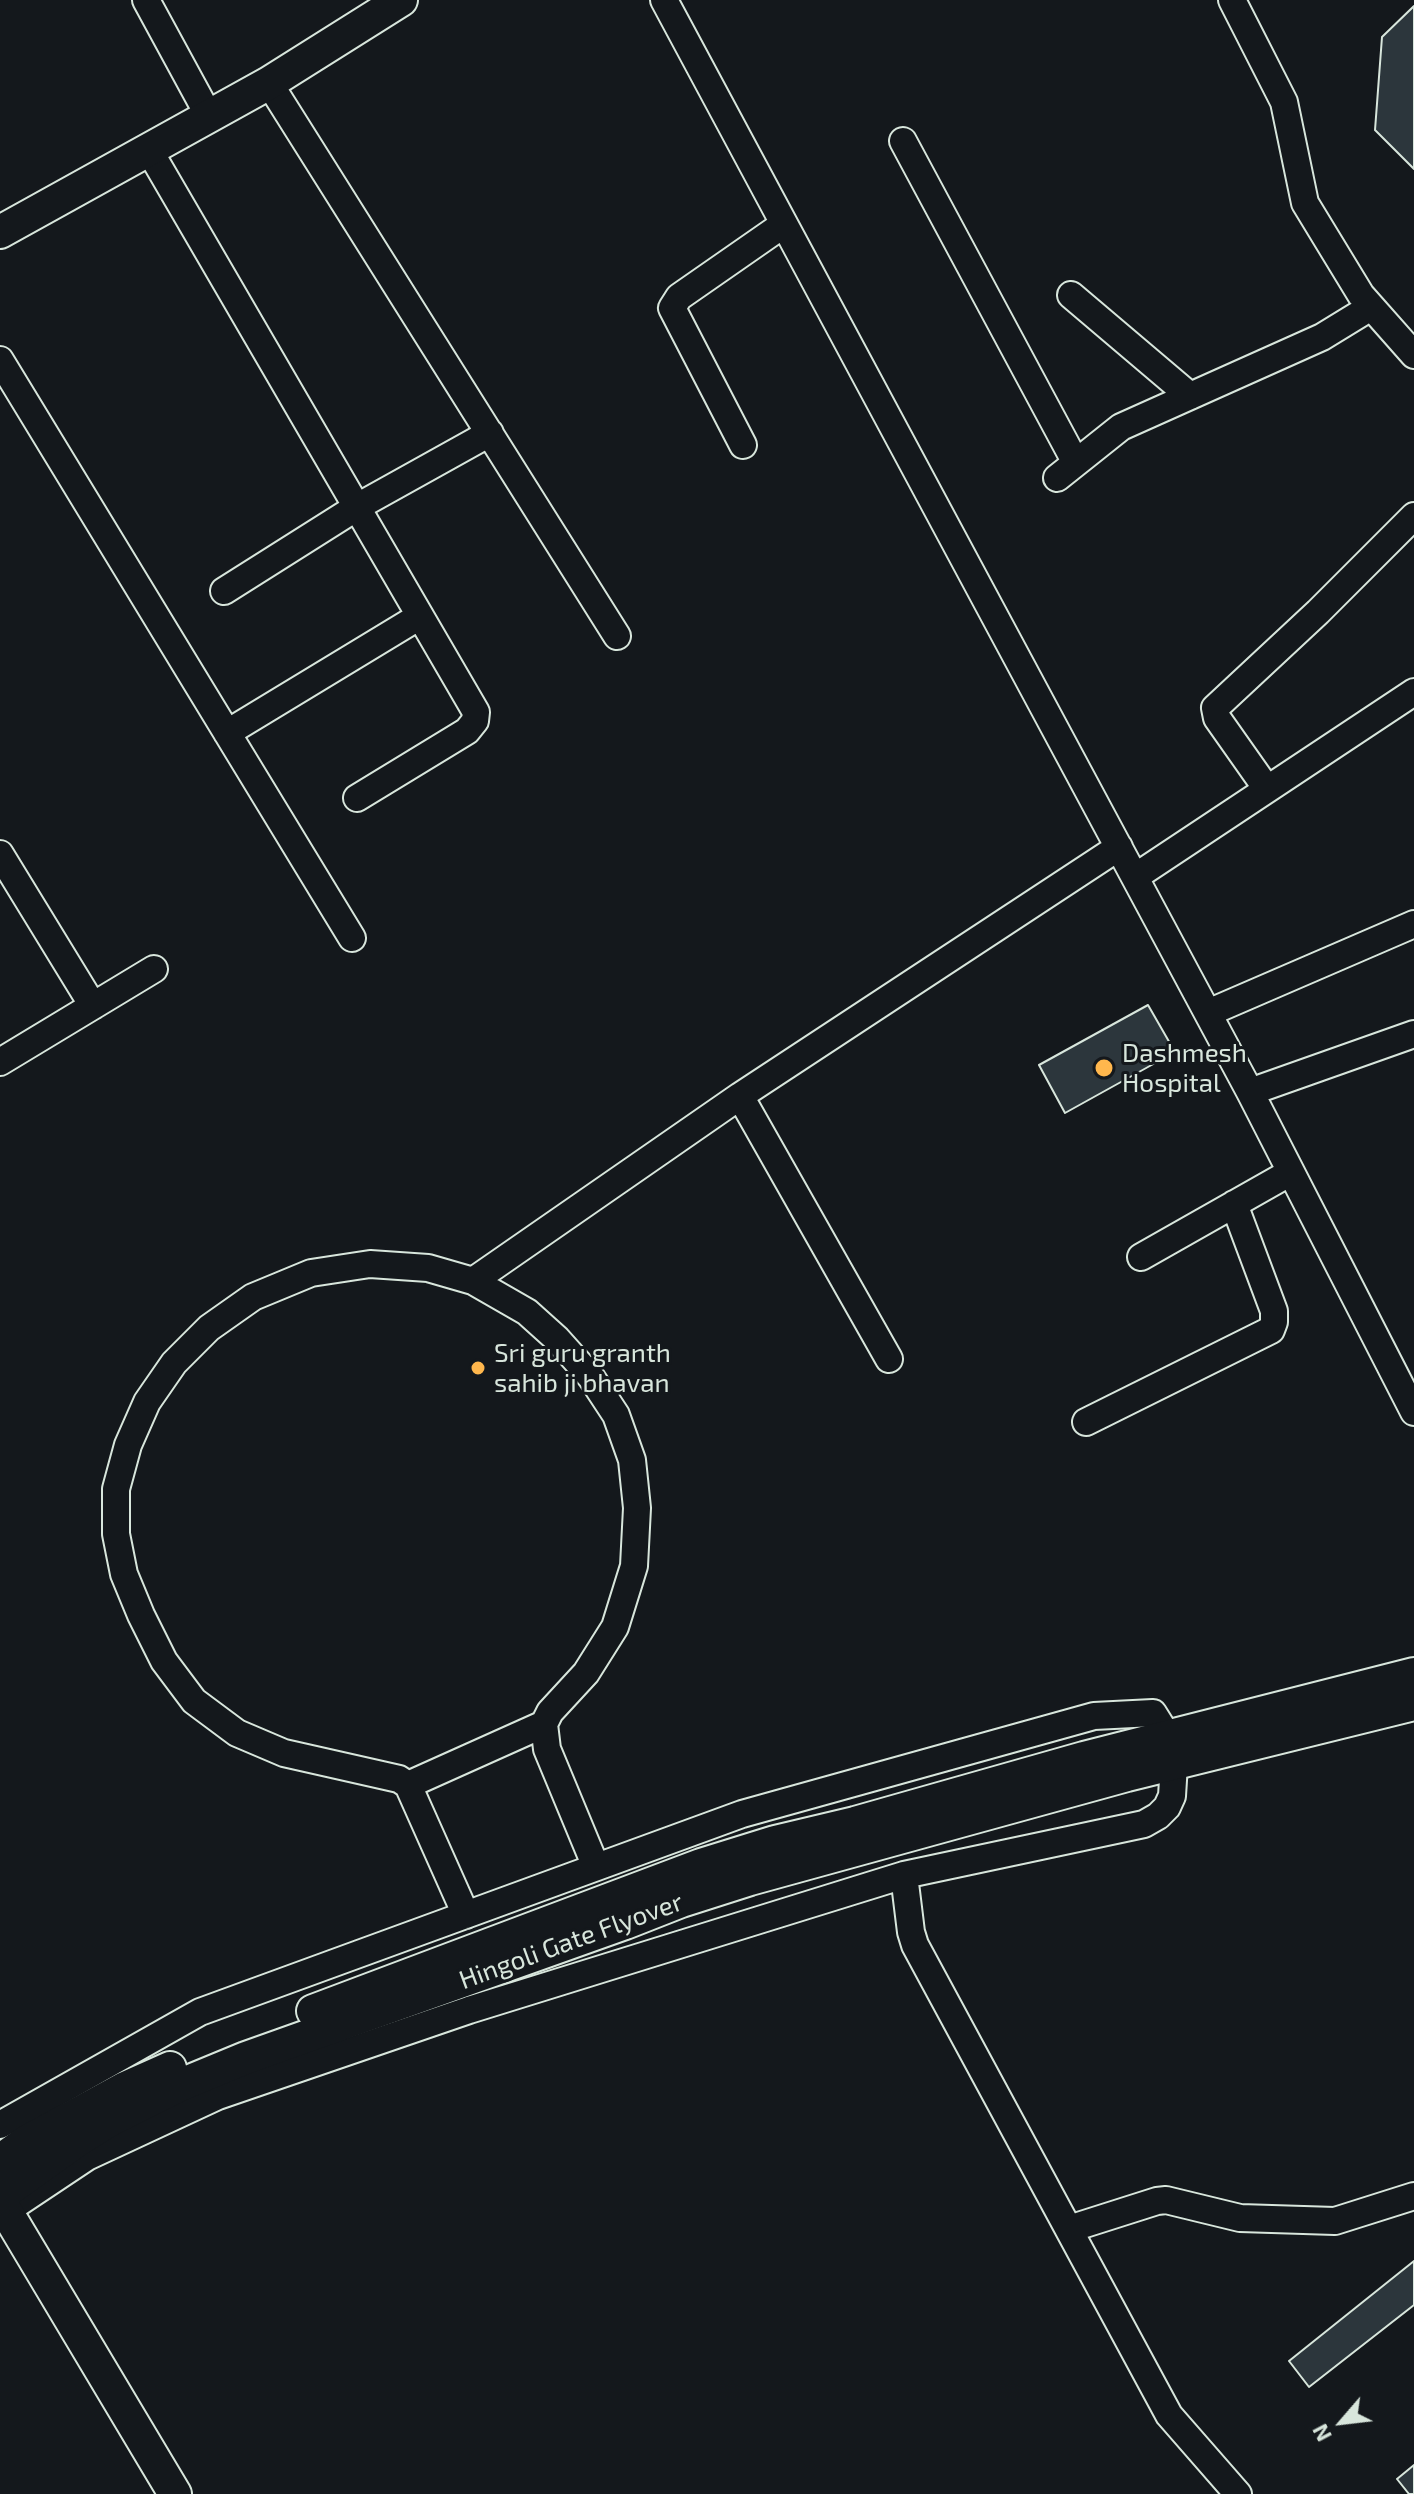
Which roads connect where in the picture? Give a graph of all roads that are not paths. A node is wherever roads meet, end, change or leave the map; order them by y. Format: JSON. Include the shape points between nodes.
{"nodes":[{"id":1,"x":146,"y":0,"type":"edge"},
{"id":2,"x":401,"y":0,"type":"edge"},
{"id":3,"x":664,"y":0,"type":"edge"},
{"id":4,"x":1232,"y":0,"type":"edge"},
{"id":5,"x":269,"y":83,"type":"junction"},
{"id":6,"x":209,"y":116,"type":"junction"},
{"id":7,"x":903,"y":141,"type":"dead end"},
{"id":8,"x":149,"y":150,"type":"junction"},
{"id":9,"x":784,"y":224,"type":"junction"},
{"id":10,"x":0,"y":232,"type":"edge"},
{"id":11,"x":1071,"y":295,"type":"dead end"},
{"id":12,"x":1371,"y":307,"type":"junction"},
{"id":13,"x":1414,"y":355,"type":"edge"},
{"id":14,"x":0,"y":360,"type":"edge"},
{"id":15,"x":1190,"y":396,"type":"junction"},
{"id":16,"x":490,"y":433,"type":"junction"},
{"id":17,"x":743,"y":445,"type":"dead end"},
{"id":18,"x":357,"y":507,"type":"junction"},
{"id":19,"x":1414,"y":516,"type":"edge"},
{"id":20,"x":224,"y":591,"type":"dead end"},
{"id":21,"x":420,"y":616,"type":"junction"},
{"id":22,"x":617,"y":636,"type":"dead end"},
{"id":23,"x":1414,"y":692,"type":"edge"},
{"id":24,"x":227,"y":733,"type":"junction"},
{"id":25,"x":1267,"y":789,"type":"junction"},
{"id":26,"x":357,"y":798,"type":"dead end"},
{"id":27,"x":1119,"y":847,"type":"junction"},
{"id":28,"x":1,"y":858,"type":"edge"},
{"id":29,"x":1135,"y":877,"type":"junction"},
{"id":30,"x":1414,"y":924,"type":"edge"},
{"id":31,"x":352,"y":938,"type":"dead end"},
{"id":32,"x":154,"y":969,"type":"dead end"},
{"id":33,"x":93,"y":1006,"type":"junction"},
{"id":34,"x":1208,"y":1013,"type":"junction"},
{"id":35,"x":1414,"y":1034,"type":"edge"},
{"id":36,"x":0,"y":1062,"type":"edge"},
{"id":37,"x":1250,"y":1092,"type":"junction"},
{"id":38,"x":740,"y":1096,"type":"junction"},
{"id":39,"x":1291,"y":1172,"type":"junction"},
{"id":40,"x":1234,"y":1204,"type":"junction"},
{"id":41,"x":1141,"y":1257,"type":"dead end"},
{"id":42,"x":473,"y":1281,"type":"junction"},
{"id":43,"x":889,"y":1359,"type":"dead end"},
{"id":44,"x":1414,"y":1412,"type":"edge"},
{"id":45,"x":1086,"y":1422,"type":"dead end"},
{"id":46,"x":1414,"y":1674,"type":"edge"},
{"id":47,"x":1414,"y":1704,"type":"edge"},
{"id":48,"x":544,"y":1724,"type":"junction"},
{"id":49,"x":1171,"y":1750,"type":"junction"},
{"id":50,"x":408,"y":1785,"type":"junction"},
{"id":51,"x":596,"y":1867,"type":"junction"},
{"id":52,"x":904,"y":1875,"type":"junction"},
{"id":53,"x":466,"y":1915,"type":"junction"},
{"id":54,"x":464,"y":1967,"type":"junction"},
{"id":55,"x":0,"y":2125,"type":"edge"},
{"id":56,"x":0,"y":2161,"type":"edge"},
{"id":57,"x":1414,"y":2196,"type":"edge"},
{"id":58,"x":2,"y":2203,"type":"edge"},
{"id":59,"x":1069,"y":2229,"type":"junction"},
{"id":60,"x":175,"y":2494,"type":"edge"},
{"id":61,"x":1238,"y":2494,"type":"edge"}],
"edges":[{"from":1,"to":6,"type":"street"},
{"from":2,"to":5,"type":"main road"},
{"from":3,"to":9,"type":"street"},
{"from":4,"to":12,"type":"street","via":[[1284,102],[1305,203]]},
{"from":5,"to":6,"type":"main road"},
{"from":5,"to":16,"type":"street"},
{"from":6,"to":8,"type":"main road"},
{"from":7,"to":15,"type":"street","via":[[1066,471],[1121,427]]},
{"from":8,"to":10,"type":"main road"},
{"from":8,"to":18,"type":"street"},
{"from":9,"to":17,"type":"street","via":[[679,297],[672,308]]},
{"from":9,"to":27,"type":"street"},
{"from":11,"to":15,"type":"street"},
{"from":12,"to":13,"type":"street"},
{"from":12,"to":15,"type":"street","via":[[1322,337]]},
{"from":14,"to":24,"type":"street"},
{"from":16,"to":18,"type":"street"},
{"from":16,"to":22,"type":"street"},
{"from":18,"to":20,"type":"street"},
{"from":18,"to":21,"type":"street"},
{"from":19,"to":25,"type":"street","via":[[1215,708]]},
{"from":21,"to":24,"type":"street"},
{"from":21,"to":26,"type":"street","via":[[476,712],[475,721],[467,731]]},
{"from":23,"to":25,"type":"street"},
{"from":24,"to":31,"type":"street"},
{"from":25,"to":29,"type":"street"},
{"from":27,"to":29,"type":"street"},
{"from":27,"to":38,"type":"street"},
{"from":28,"to":33,"type":"street"},
{"from":29,"to":34,"type":"street"},
{"from":30,"to":34,"type":"street"},
{"from":32,"to":33,"type":"street"},
{"from":33,"to":36,"type":"street"},
{"from":34,"to":37,"type":"street"},
{"from":35,"to":37,"type":"street"},
{"from":37,"to":39,"type":"street"},
{"from":38,"to":42,"type":"street"},
{"from":38,"to":43,"type":"street"},
{"from":39,"to":40,"type":"street"},
{"from":39,"to":44,"type":"street"},
{"from":40,"to":41,"type":"street"},
{"from":40,"to":45,"type":"street","via":[[1274,1311],[1271,1330]]},
{"from":42,"to":48,"type":"street","via":[[527,1312],[591,1377],[616,1415],[632,1460],[637,1508],[634,1566],[615,1627]]},
{"from":42,"to":50,"type":"street","via":[[428,1268],[370,1264],[311,1273],[253,1297],[209,1328],[174,1363],[147,1402],[116,1489],[116,1534],[124,1574],[164,1661],[194,1701],[237,1733],[284,1753]]},
{"from":46,"to":49,"type":"main road"},
{"from":47,"to":49,"type":"main road"},
{"from":48,"to":50,"type":"street"},
{"from":48,"to":51,"type":"street","via":[[547,1749]]},
{"from":49,"to":51,"type":"street","via":[[1153,1713],[1094,1716],[750,1811]]},
{"from":49,"to":52,"type":"street","via":[[1172,1796],[1158,1816],[1144,1824]]},
{"from":49,"to":54,"type":"main road","name":"Hingoli Gate Flyover","via":[[775,1842],[701,1865]]},
{"from":50,"to":53,"type":"street"},
{"from":51,"to":53,"type":"street"},
{"from":52,"to":58,"type":"street","via":[[469,2010],[218,2096]]},
{"from":52,"to":59,"type":"street","via":[[915,1945]]},
{"from":53,"to":55,"type":"street","via":[[200,2012]]},
{"from":54,"to":56,"type":"main road","name":"Hingoli Gate Flyover","via":[[234,2040],[125,2088]]},
{"from":54,"to":58,"type":"main road","name":"Hingoli Gate Flyover","via":[[183,2084],[98,2128]]},
{"from":57,"to":59,"type":"street","via":[[1335,2221],[1240,2218],[1166,2200]]},
{"from":58,"to":60,"type":"main road"},
{"from":59,"to":61,"type":"street","via":[[1169,2415]]}]}
